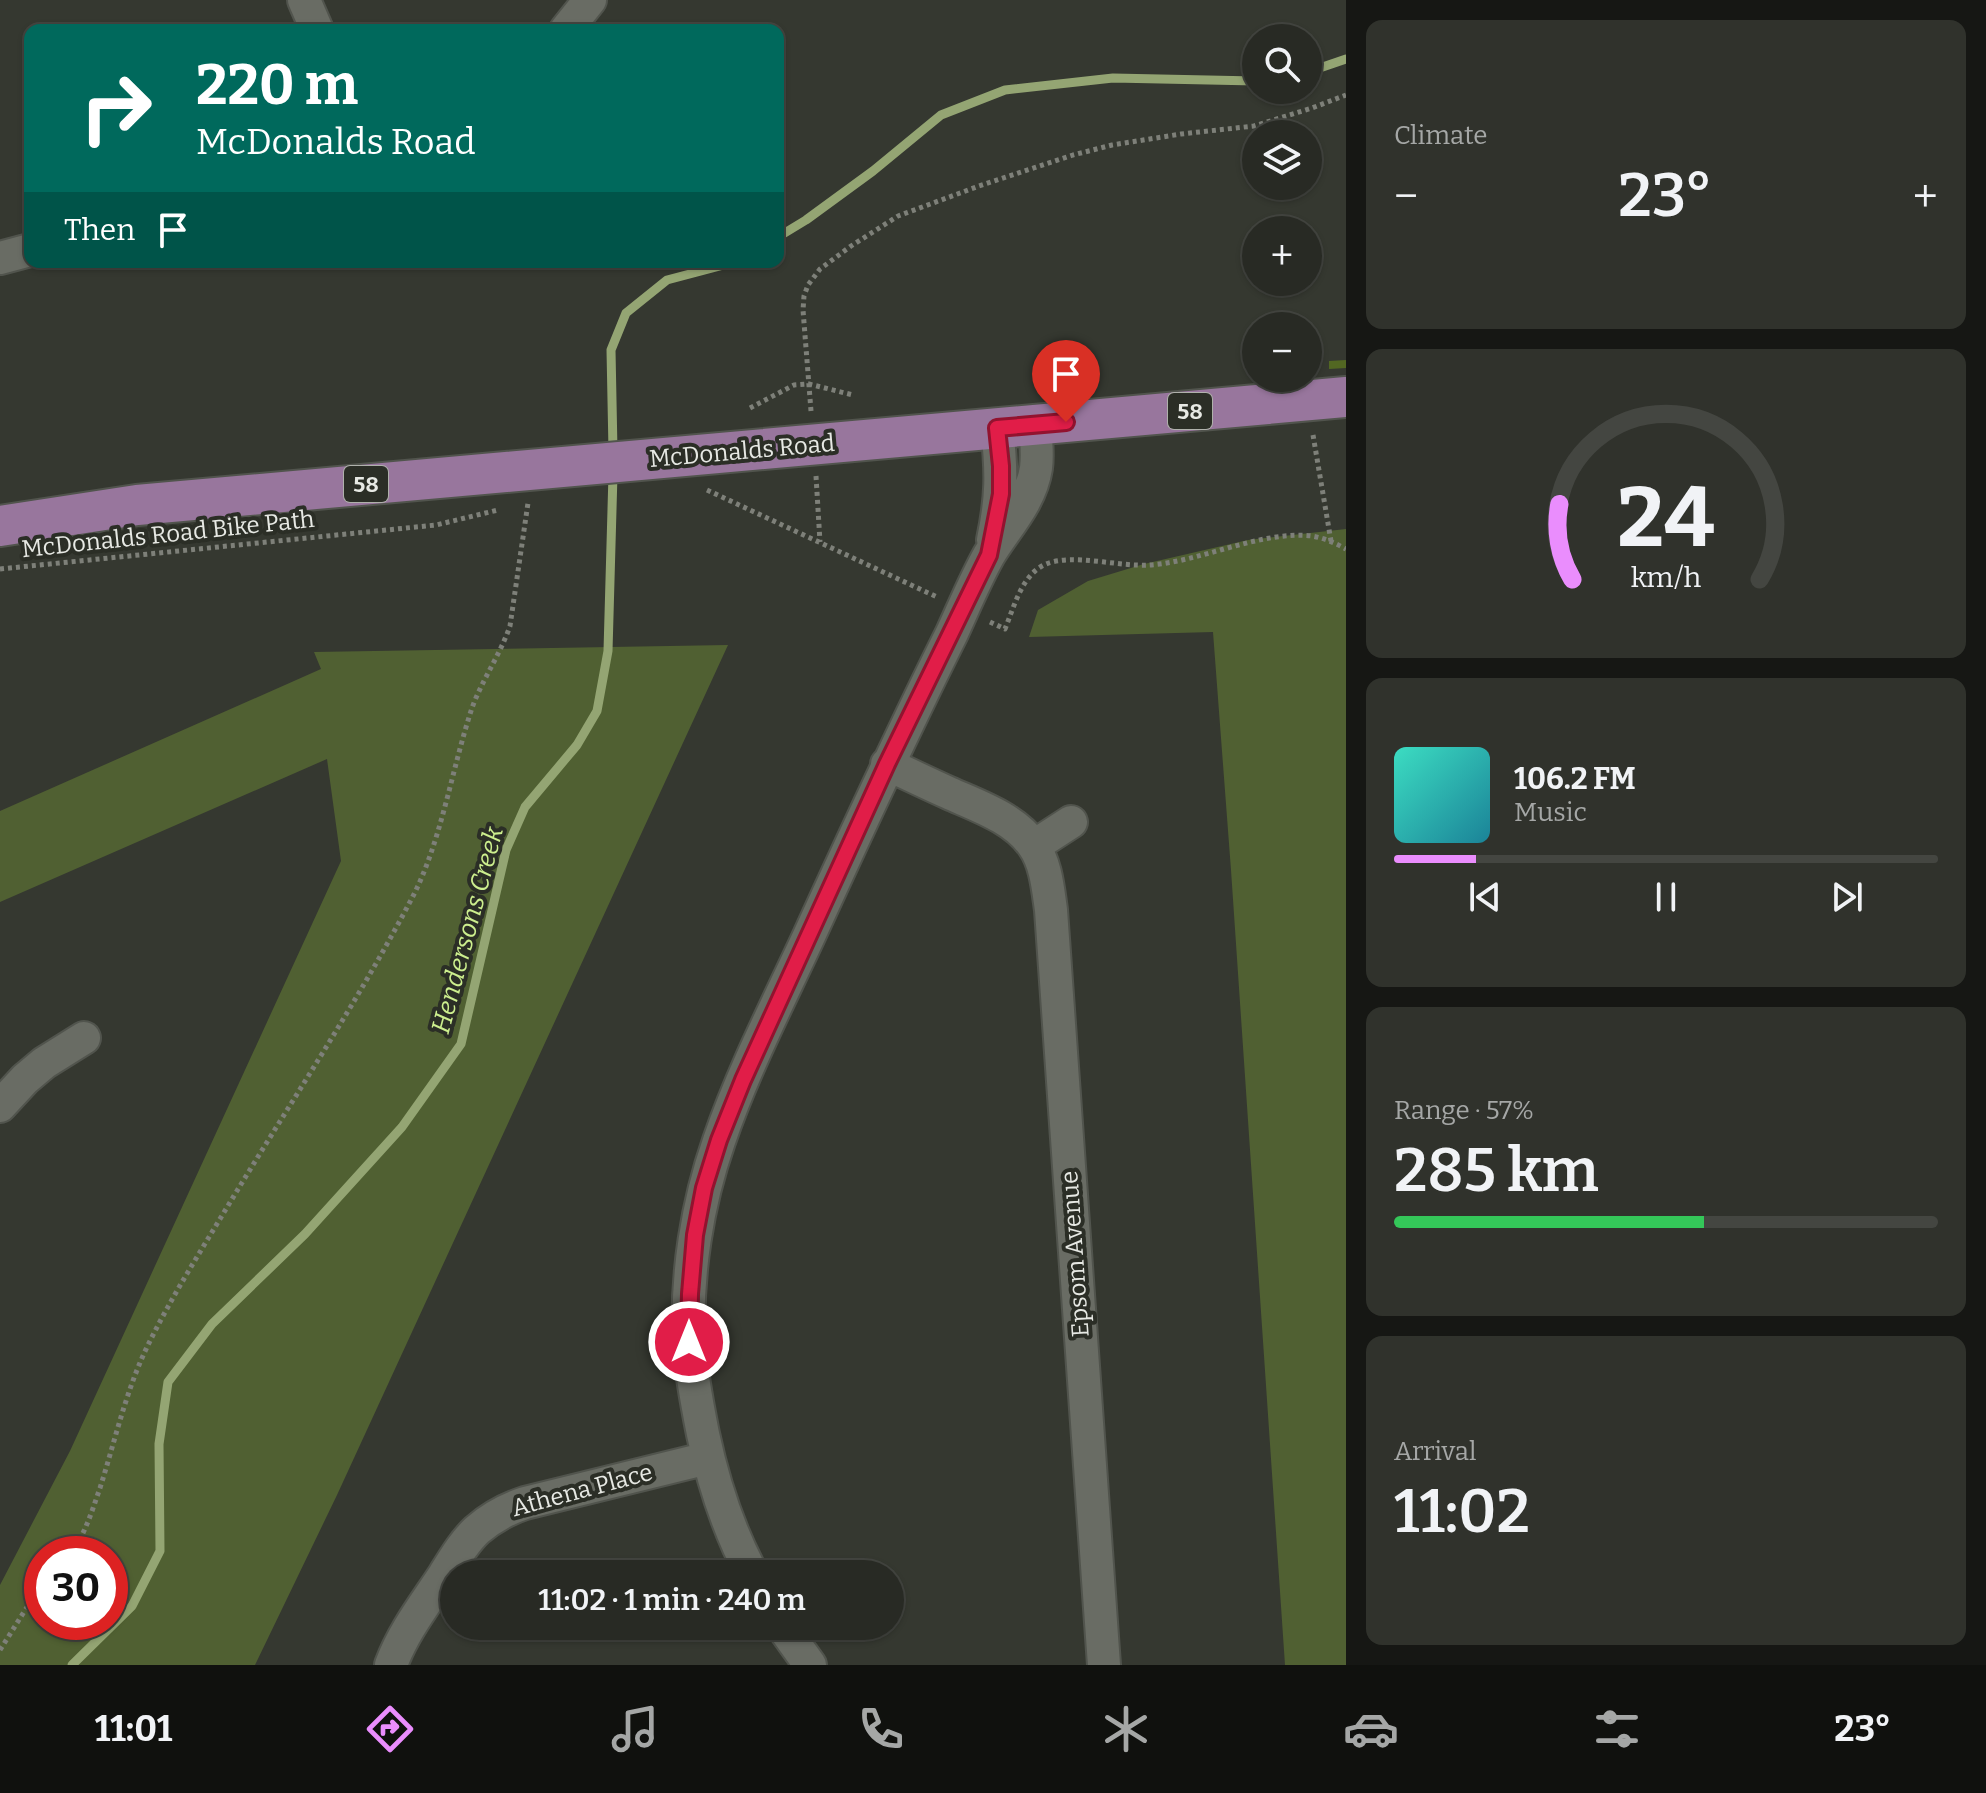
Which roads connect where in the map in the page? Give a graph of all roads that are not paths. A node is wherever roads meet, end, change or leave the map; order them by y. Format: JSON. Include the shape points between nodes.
{"nodes":[{"id":1,"x":304,"y":0,"type":"edge"},
{"id":2,"x":590,"y":0,"type":"edge"},
{"id":3,"x":314,"y":24,"type":"edge"},
{"id":4,"x":571,"y":24,"type":"edge"},
{"id":5,"x":24,"y":252,"type":"edge"},
{"id":6,"x":0,"y":258,"type":"edge"},
{"id":7,"x":1346,"y":397,"type":"edge"},
{"id":8,"x":1016,"y":427,"type":"junction"},
{"id":9,"x":137,"y":505,"type":"junction"},
{"id":10,"x":0,"y":506,"type":"edge"},
{"id":11,"x":0,"y":526,"type":"edge"},
{"id":12,"x":887,"y":764,"type":"junction"},
{"id":13,"x":1071,"y":822,"type":"dead end"},
{"id":14,"x":1034,"y":846,"type":"junction"},
{"id":15,"x":84,"y":1038,"type":"dead end"},
{"id":16,"x":0,"y":1106,"type":"edge"},
{"id":17,"x":708,"y":1458,"type":"junction"},
{"id":18,"x":744,"y":1560,"type":"edge"},
{"id":19,"x":792,"y":1640,"type":"edge"},
{"id":20,"x":391,"y":1665,"type":"edge"},
{"id":21,"x":810,"y":1665,"type":"edge"},
{"id":22,"x":1104,"y":1665,"type":"edge"}],
"edges":[{"from":1,"to":3,"type":"street"},
{"from":2,"to":4,"type":"street"},
{"from":5,"to":6,"type":"street"},
{"from":7,"to":8,"type":"main road","name":"McDonalds Road","number":"58"},
{"from":8,"to":9,"type":"main road","name":"McDonalds Road","number":"58"},
{"from":8,"to":12,"type":"street","via":[[1036,467],[1031,487],[989,555]]},
{"from":9,"to":10,"type":"main road","name":"McDonalds Road","number":"58"},
{"from":9,"to":11,"type":"main road","name":"McDonalds Road","number":"58"},
{"from":12,"to":14,"type":"street","via":[[995,814]]},
{"from":12,"to":17,"type":"street","via":[[743,1080],[704,1188],[692,1264],[689,1342]]},
{"from":13,"to":14,"type":"street"},
{"from":14,"to":22,"type":"street","name":"Epsom Avenue","via":[[1051,910]]},
{"from":15,"to":16,"type":"street","via":[[34,1071]]},
{"from":17,"to":18,"type":"street"},
{"from":17,"to":20,"type":"street","name":"Athena Place","via":[[525,1503],[487,1521],[407,1630]]},
{"from":19,"to":21,"type":"street"}]}
